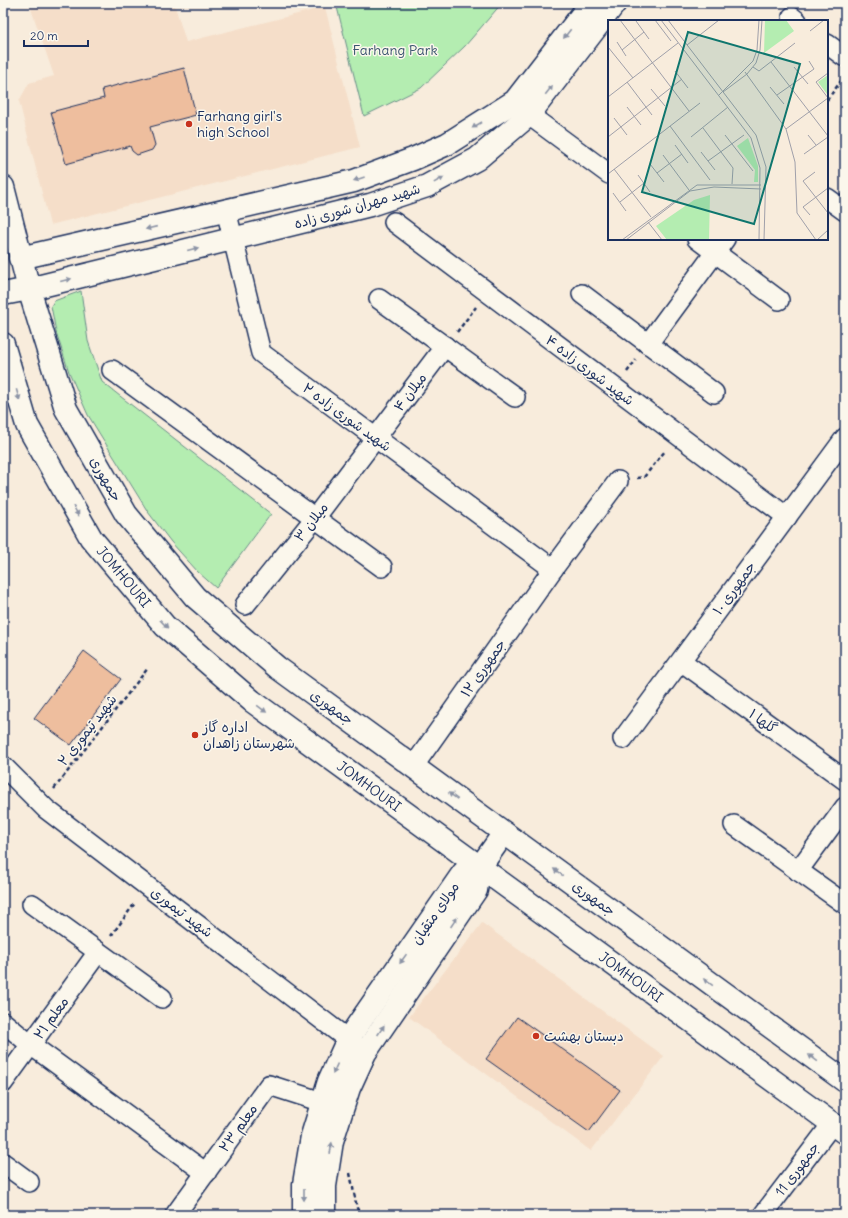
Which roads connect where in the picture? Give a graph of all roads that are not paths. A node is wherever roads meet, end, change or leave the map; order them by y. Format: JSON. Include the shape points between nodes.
{"nodes":[{"id":1,"x":591,"y":3,"type":"edge"},
{"id":2,"x":615,"y":3,"type":"edge"},
{"id":3,"x":828,"y":45,"type":"edge"},
{"id":4,"x":845,"y":57,"type":"edge"},
{"id":5,"x":522,"y":108,"type":"junction"},
{"id":6,"x":608,"y":173,"type":"edge"},
{"id":7,"x":3,"y":187,"type":"edge"},
{"id":8,"x":828,"y":199,"type":"edge"},
{"id":9,"x":226,"y":210,"type":"junction"},
{"id":10,"x":845,"y":211,"type":"edge"},
{"id":11,"x":394,"y":222,"type":"dead end"},
{"id":12,"x":233,"y":239,"type":"junction"},
{"id":13,"x":700,"y":240,"type":"edge"},
{"id":14,"x":720,"y":246,"type":"edge"},
{"id":15,"x":12,"y":260,"type":"edge"},
{"id":16,"x":28,"y":289,"type":"junction"},
{"id":17,"x":3,"y":294,"type":"edge"},
{"id":18,"x":582,"y":294,"type":"dead end"},
{"id":19,"x":379,"y":299,"type":"dead end"},
{"id":20,"x":779,"y":300,"type":"dead end"},
{"id":21,"x":3,"y":344,"type":"edge"},
{"id":22,"x":648,"y":344,"type":"junction"},
{"id":23,"x":445,"y":346,"type":"junction"},
{"id":24,"x":112,"y":370,"type":"dead end"},
{"id":25,"x":714,"y":393,"type":"dead end"},
{"id":26,"x":515,"y":397,"type":"dead end"},
{"id":27,"x":375,"y":438,"type":"junction"},
{"id":28,"x":845,"y":438,"type":"edge"},
{"id":29,"x":618,"y":481,"type":"road end"},
{"id":30,"x":787,"y":517,"type":"junction"},
{"id":31,"x":315,"y":518,"type":"junction"},
{"id":32,"x":382,"y":567,"type":"dead end"},
{"id":33,"x":552,"y":568,"type":"junction"},
{"id":34,"x":245,"y":605,"type":"dead end"},
{"id":35,"x":681,"y":661,"type":"junction"},
{"id":36,"x":623,"y":739,"type":"dead end"},
{"id":37,"x":3,"y":766,"type":"edge"},
{"id":38,"x":414,"y":767,"type":"junction"},
{"id":39,"x":845,"y":780,"type":"edge"},
{"id":40,"x":845,"y":807,"type":"edge"},
{"id":41,"x":734,"y":825,"type":"dead end"},
{"id":42,"x":504,"y":833,"type":"junction"},
{"id":43,"x":480,"y":868,"type":"junction"},
{"id":44,"x":798,"y":870,"type":"junction"},
{"id":45,"x":32,"y":904,"type":"dead end"},
{"id":46,"x":845,"y":904,"type":"edge"},
{"id":47,"x":98,"y":952,"type":"junction"},
{"id":48,"x":162,"y":998,"type":"dead end"},
{"id":49,"x":3,"y":1022,"type":"edge"},
{"id":50,"x":348,"y":1040,"type":"junction"},
{"id":51,"x":31,"y":1044,"type":"junction"},
{"id":52,"x":365,"y":1053,"type":"junction"},
{"id":53,"x":845,"y":1081,"type":"edge"},
{"id":54,"x":3,"y":1083,"type":"edge"},
{"id":55,"x":322,"y":1102,"type":"junction"},
{"id":56,"x":838,"y":1128,"type":"edge"},
{"id":57,"x":3,"y":1163,"type":"edge"},
{"id":58,"x":206,"y":1173,"type":"junction"},
{"id":59,"x":29,"y":1182,"type":"dead end"},
{"id":60,"x":175,"y":1215,"type":"edge"},
{"id":61,"x":304,"y":1215,"type":"edge"},
{"id":62,"x":325,"y":1215,"type":"edge"},
{"id":63,"x":763,"y":1215,"type":"edge"}],
"edges":[{"from":1,"to":5,"type":"main road","name":"شهید مهران شوری زاده","one_way":true},
{"from":5,"to":2,"type":"main road","name":"شهید مهران شوری زاده","one_way":true},
{"from":3,"to":4,"type":"street"},
{"from":5,"to":6,"type":"street"},
{"from":5,"to":9,"type":"main road","name":"شهید مهران شوری زاده","one_way":true,"via":[[413,159],[354,181]]},
{"from":12,"to":5,"type":"main road","name":"شهید مهران شوری زاده","one_way":true,"via":[[370,205],[427,186],[477,159]]},
{"from":7,"to":15,"type":"main road","name":"جمهوری"},
{"from":8,"to":10,"type":"street"},
{"from":9,"to":12,"type":"street","name":"شهید شوری زاده ۲"},
{"from":9,"to":15,"type":"main road","name":"شهید مهران شوری زاده","one_way":true},
{"from":11,"to":30,"type":"street","name":"شهید شوری زاده ۴"},
{"from":16,"to":12,"type":"main road","name":"شهید مهران شوری زاده","one_way":true},
{"from":12,"to":27,"type":"street","name":"شهید شوری زاده ۲","via":[[261,353]]},
{"from":13,"to":14,"type":"street"},
{"from":14,"to":20,"type":"street"},
{"from":14,"to":22,"type":"street"},
{"from":15,"to":16,"type":"main road","name":"جمهوری"},
{"from":16,"to":17,"type":"main road","name":"شهید مهران شوری زاده"},
{"from":16,"to":38,"type":"main road","name":"جمهوری","via":[[66,409],[126,514],[195,597],[278,668]]},
{"from":18,"to":22,"type":"street"},
{"from":19,"to":23,"type":"street"},
{"from":21,"to":43,"type":"main road","name":"JOMHOURI","one_way":true,"via":[[27,425],[91,538],[165,626],[252,702]]},
{"from":22,"to":25,"type":"street"},
{"from":23,"to":26,"type":"street"},
{"from":23,"to":27,"type":"street","name":"میلان ۴"},
{"from":24,"to":31,"type":"street"},
{"from":27,"to":31,"type":"street","name":"میلان ۳"},
{"from":27,"to":33,"type":"street","name":"شهید شوری زاده ۲"},
{"from":28,"to":30,"type":"street","name":"جمهوری ۱۰"},
{"from":29,"to":33,"type":"street","name":"جمهوری ۱۲"},
{"from":30,"to":35,"type":"street","name":"جمهوری ۱۰"},
{"from":31,"to":32,"type":"street"},
{"from":31,"to":34,"type":"street","name":"میلان ۳"},
{"from":33,"to":38,"type":"street","name":"جمهوری ۱۲"},
{"from":35,"to":36,"type":"street","name":"جمهوری ۱۰"},
{"from":35,"to":39,"type":"street","name":"گلها ۱"},
{"from":37,"to":50,"type":"street","name":"شهید تیموری","via":[[42,804]]},
{"from":42,"to":38,"type":"main road","name":"جمهوری","one_way":true},
{"from":40,"to":44,"type":"street"},
{"from":41,"to":44,"type":"street"},
{"from":42,"to":43,"type":"main road"},
{"from":53,"to":42,"type":"main road","name":"جمهوری","one_way":true},
{"from":43,"to":50,"type":"main road","name":"مولای متقیان","one_way":true,"via":[[463,873]]},
{"from":52,"to":43,"type":"main road","name":"مولای متقیان","one_way":true,"via":[[476,890]]},
{"from":43,"to":56,"type":"main road","name":"JOMHOURI"},
{"from":44,"to":46,"type":"street"},
{"from":45,"to":47,"type":"street"},
{"from":47,"to":48,"type":"street"},
{"from":47,"to":51,"type":"street","name":"معلم ۲۱"},
{"from":49,"to":51,"type":"street"},
{"from":50,"to":52,"type":"street","name":"شهید تیموری"},
{"from":50,"to":55,"type":"main road","name":"مولای متقیان","one_way":true},
{"from":51,"to":54,"type":"street","name":"معلم ۲۱"},
{"from":51,"to":58,"type":"street"},
{"from":62,"to":52,"type":"main road","name":"مولای متقیان","one_way":true,"via":[[325,1186],[332,1141],[349,1088]]},
{"from":55,"to":58,"type":"street","name":"معلم ۲۳","via":[[270,1085]]},
{"from":55,"to":61,"type":"main road","name":"مولای متقیان","one_way":true,"via":[[312,1136],[304,1184]]},
{"from":56,"to":63,"type":"street","name":"جمهوری 11"},
{"from":57,"to":59,"type":"street"},
{"from":58,"to":60,"type":"street","name":"معلم ۲۳"}]}
